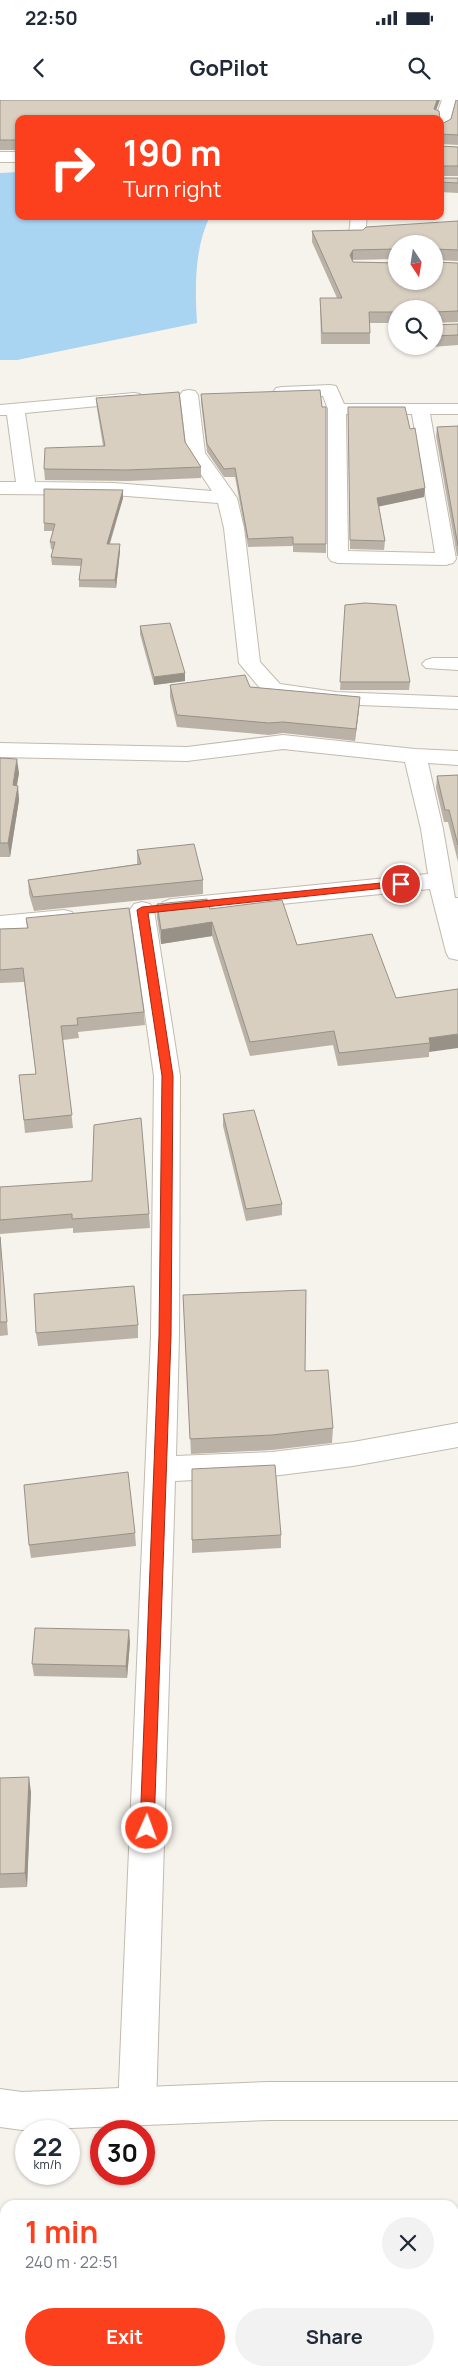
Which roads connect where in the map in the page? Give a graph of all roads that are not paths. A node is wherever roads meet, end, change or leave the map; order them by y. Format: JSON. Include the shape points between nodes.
{"nodes":[{"id":1,"x":449,"y":100,"type":"edge"},
{"id":2,"x":444,"y":116,"type":"edge"},
{"id":3,"x":0,"y":157,"type":"edge"},
{"id":4,"x":15,"y":157,"type":"edge"},
{"id":5,"x":359,"y":220,"type":"edge"},
{"id":6,"x":357,"y":235,"type":"edge"},
{"id":7,"x":264,"y":392,"type":"edge"},
{"id":8,"x":189,"y":395,"type":"dead end"},
{"id":9,"x":150,"y":397,"type":"edge"},
{"id":10,"x":8,"y":409,"type":"edge"},
{"id":11,"x":338,"y":409,"type":"junction"},
{"id":12,"x":458,"y":409,"type":"edge"},
{"id":13,"x":420,"y":410,"type":"junction"},
{"id":14,"x":0,"y":488,"type":"edge"},
{"id":15,"x":26,"y":488,"type":"junction"},
{"id":16,"x":227,"y":498,"type":"junction"},
{"id":17,"x":433,"y":664,"type":"dead end"},
{"id":18,"x":458,"y":664,"type":"edge"},
{"id":19,"x":458,"y":703,"type":"edge"},
{"id":20,"x":0,"y":750,"type":"edge"},
{"id":21,"x":415,"y":756,"type":"junction"},
{"id":22,"x":458,"y":758,"type":"edge"},
{"id":23,"x":441,"y":880,"type":"junction"},
{"id":24,"x":452,"y":906,"type":"edge"},
{"id":25,"x":85,"y":916,"type":"edge"},
{"id":26,"x":0,"y":924,"type":"edge"},
{"id":27,"x":458,"y":952,"type":"edge"},
{"id":28,"x":458,"y":1435,"type":"edge"},
{"id":29,"x":160,"y":1469,"type":"junction"},
{"id":30,"x":458,"y":2101,"type":"edge"},
{"id":31,"x":137,"y":2107,"type":"junction"},
{"id":32,"x":0,"y":2108,"type":"edge"}],
"edges":[{"from":1,"to":2,"type":"street"},
{"from":3,"to":4,"type":"street"},
{"from":5,"to":6,"type":"street"},
{"from":7,"to":11,"type":"street","via":[[330,390]]},
{"from":8,"to":16,"type":"street","via":[[196,453]]},
{"from":9,"to":10,"type":"street"},
{"from":10,"to":15,"type":"street"},
{"from":11,"to":13,"type":"street"},
{"from":11,"to":13,"type":"street","via":[[338,557],[446,559]]},
{"from":12,"to":13,"type":"street"},
{"from":14,"to":15,"type":"street"},
{"from":15,"to":16,"type":"street","via":[[152,490]]},
{"from":16,"to":19,"type":"street","via":[[234,528],[250,663],[273,690],[336,698]]},
{"from":17,"to":18,"type":"street"},
{"from":20,"to":21,"type":"street","via":[[187,754],[283,742]]},
{"from":21,"to":22,"type":"street"},
{"from":21,"to":23,"type":"street"},
{"from":23,"to":24,"type":"street"},
{"from":23,"to":29,"type":"street","via":[[133,911],[167,1076],[165,1336]]},
{"from":24,"to":27,"type":"street"},
{"from":25,"to":26,"type":"street"},
{"from":28,"to":29,"type":"street","via":[[353,1454],[272,1464]]},
{"from":29,"to":31,"type":"street"},
{"from":30,"to":31,"type":"street","via":[[269,2101]]},
{"from":31,"to":32,"type":"street","via":[[22,2111]]}]}
